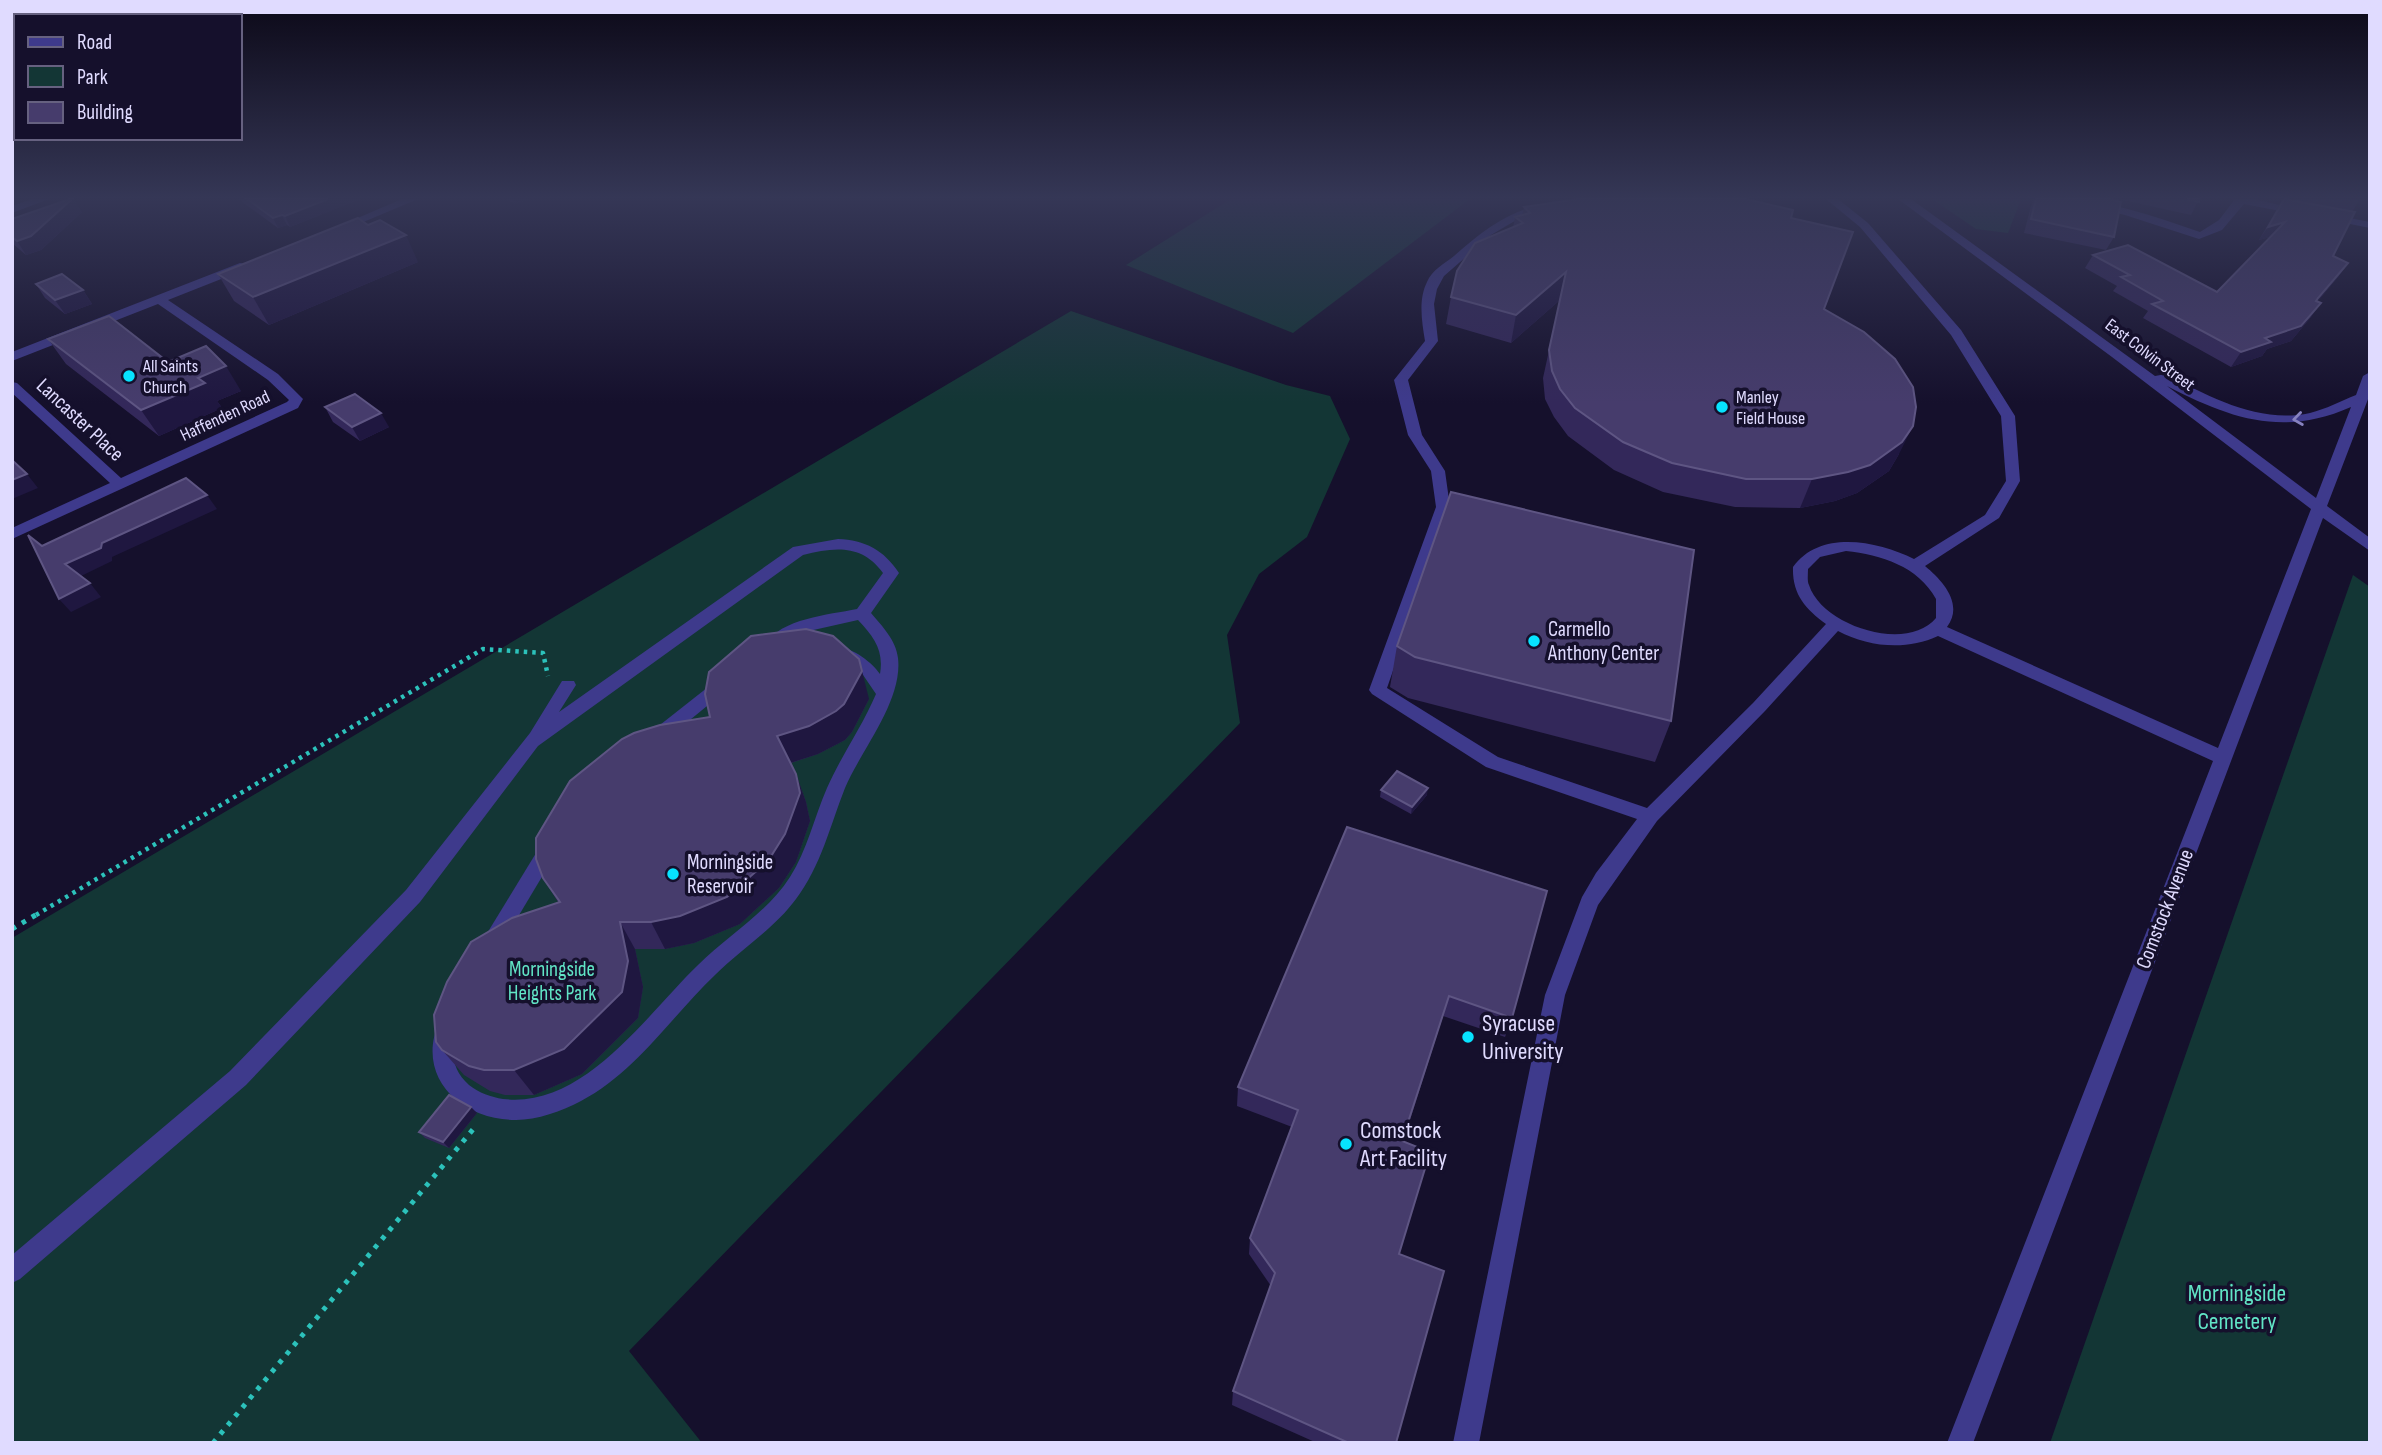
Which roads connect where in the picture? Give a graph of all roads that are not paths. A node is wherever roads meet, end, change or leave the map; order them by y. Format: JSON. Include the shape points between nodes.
{"nodes":[{"id":1,"x":241,"y":267,"type":"edge"},
{"id":2,"x":1448,"y":267,"type":"edge"},
{"id":3,"x":1900,"y":267,"type":"edge"},
{"id":4,"x":1997,"y":267,"type":"edge"},
{"id":5,"x":159,"y":299,"type":"junction"},
{"id":6,"x":2117,"y":354,"type":"junction"},
{"id":7,"x":12,"y":357,"type":"edge"},
{"id":8,"x":2370,"y":376,"type":"edge"},
{"id":9,"x":12,"y":386,"type":"edge"},
{"id":10,"x":2362,"y":397,"type":"junction"},
{"id":11,"x":120,"y":485,"type":"junction"},
{"id":12,"x":2320,"y":508,"type":"junction"},
{"id":13,"x":12,"y":534,"type":"edge"},
{"id":14,"x":2370,"y":546,"type":"edge"},
{"id":15,"x":1915,"y":566,"type":"junction"},
{"id":16,"x":862,"y":614,"type":"junction"},
{"id":17,"x":1835,"y":624,"type":"junction"},
{"id":18,"x":1937,"y":628,"type":"junction"},
{"id":19,"x":820,"y":649,"type":"edge"},
{"id":20,"x":795,"y":650,"type":"edge"},
{"id":21,"x":736,"y":674,"type":"edge"},
{"id":22,"x":568,"y":685,"type":"road end"},
{"id":23,"x":884,"y":692,"type":"junction"},
{"id":24,"x":533,"y":741,"type":"junction"},
{"id":25,"x":640,"y":751,"type":"edge"},
{"id":26,"x":2223,"y":758,"type":"junction"},
{"id":27,"x":1650,"y":816,"type":"junction"},
{"id":28,"x":562,"y":826,"type":"edge"},
{"id":29,"x":485,"y":956,"type":"edge"},
{"id":30,"x":452,"y":1015,"type":"edge"},
{"id":31,"x":12,"y":1271,"type":"edge"},
{"id":32,"x":1466,"y":1443,"type":"edge"},
{"id":33,"x":1960,"y":1443,"type":"edge"}],
"edges":[{"from":1,"to":5,"type":"street"},
{"from":2,"to":27,"type":"street","via":[[1433,281],[1427,317],[1432,341],[1401,380],[1415,435],[1438,471],[1444,508],[1378,690],[1492,762]]},
{"from":3,"to":15,"type":"street","via":[[1956,333],[2008,416],[2013,481],[1991,518]]},
{"from":4,"to":6,"type":"street","name":"East Colvin Street"},
{"from":5,"to":7,"type":"street"},
{"from":5,"to":11,"type":"street","name":"Haffenden Road","via":[[273,377],[296,399],[289,408]]},
{"from":10,"to":6,"type":"street","one_way":true,"via":[[2313,417],[2285,421],[2248,416]]},
{"from":6,"to":12,"type":"street","name":"East Colvin Street"},
{"from":8,"to":10,"type":"street","name":"Comstock Avenue"},
{"from":9,"to":11,"type":"street","name":"Lancaster Place"},
{"from":10,"to":12,"type":"street","name":"Comstock Avenue"},
{"from":11,"to":13,"type":"street","name":"Haffenden Road"},
{"from":12,"to":14,"type":"street","name":"East Colvin Street"},
{"from":12,"to":26,"type":"street","name":"Comstock Avenue"},
{"from":15,"to":17,"type":"street","via":[[1865,548],[1830,548],[1812,555],[1798,580],[1804,596]]},
{"from":15,"to":18,"type":"street","via":[[1942,593],[1946,609]]},
{"from":16,"to":20,"type":"street","via":[[786,632],[758,657]]},
{"from":16,"to":23,"type":"street","via":[[882,635],[890,658]]},
{"from":16,"to":24,"type":"street","via":[[891,573],[882,558],[853,543],[798,551]]},
{"from":17,"to":18,"type":"street","via":[[1874,638],[1899,640]]},
{"from":17,"to":27,"type":"street"},
{"from":18,"to":26,"type":"street"},
{"from":19,"to":23,"type":"street","via":[[853,658],[867,668]]},
{"from":21,"to":25,"type":"street"},
{"from":22,"to":24,"type":"street"},
{"from":23,"to":30,"type":"street","via":[[837,786],[807,866],[788,896],[592,1083],[571,1095],[513,1110],[468,1096],[447,1079],[442,1060],[442,1040]]},
{"from":24,"to":31,"type":"street","via":[[412,896],[237,1078]]},
{"from":26,"to":33,"type":"street","name":"Comstock Avenue"},
{"from":27,"to":32,"type":"street","via":[[1589,903],[1555,995]]},
{"from":28,"to":29,"type":"street"}]}
